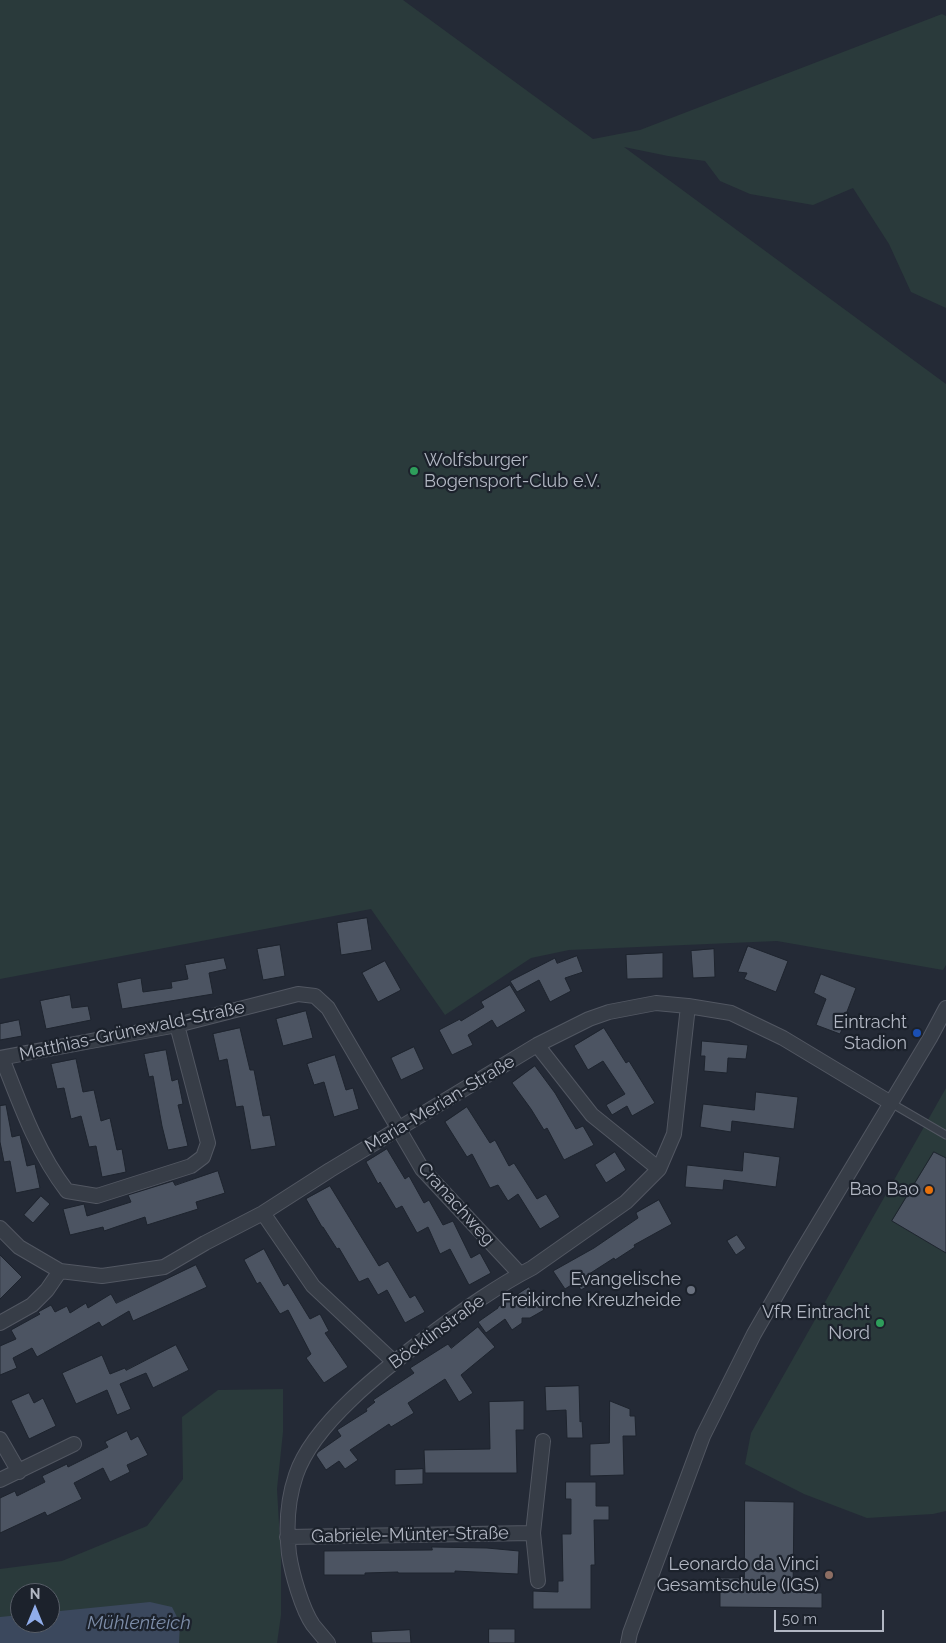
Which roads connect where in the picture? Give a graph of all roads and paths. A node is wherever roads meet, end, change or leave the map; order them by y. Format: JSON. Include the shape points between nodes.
{"nodes":[{"id":1,"x":688,"y":1006,"type":"junction"},
{"id":2,"x":946,"y":1010,"type":"edge"},
{"id":3,"x":177,"y":1025,"type":"junction"},
{"id":4,"x":537,"y":1045,"type":"junction"},
{"id":5,"x":1,"y":1058,"type":"edge"},
{"id":6,"x":891,"y":1102,"type":"junction"},
{"id":7,"x":398,"y":1130,"type":"junction"},
{"id":8,"x":946,"y":1135,"type":"edge"},
{"id":9,"x":658,"y":1169,"type":"junction"},
{"id":10,"x":263,"y":1213,"type":"junction"},
{"id":11,"x":0,"y":1228,"type":"edge"},
{"id":12,"x":60,"y":1271,"type":"junction"},
{"id":13,"x":520,"y":1274,"type":"junction"},
{"id":14,"x":0,"y":1323,"type":"edge"},
{"id":15,"x":394,"y":1362,"type":"junction"},
{"id":16,"x":0,"y":1439,"type":"edge"},
{"id":17,"x":543,"y":1441,"type":"dead end"},
{"id":18,"x":74,"y":1444,"type":"dead end"},
{"id":19,"x":19,"y":1472,"type":"junction"},
{"id":20,"x":0,"y":1480,"type":"edge"},
{"id":21,"x":534,"y":1533,"type":"junction"},
{"id":22,"x":287,"y":1537,"type":"junction"},
{"id":23,"x":538,"y":1581,"type":"dead end"},
{"id":24,"x":328,"y":1643,"type":"edge"},
{"id":25,"x":628,"y":1643,"type":"edge"}],
"edges":[{"from":1,"to":4,"type":"street","name":"Maria-Merian-Straße","via":[[656,1004],[608,1012]]},
{"from":1,"to":6,"type":"street","name":"Maria-Merian-Straße","via":[[731,1013],[748,1021]]},
{"from":1,"to":9,"type":"street","name":"Böcklinstraße","via":[[674,1134]]},
{"from":2,"to":6,"type":"street"},
{"from":3,"to":5,"type":"street","name":"Matthias-Grünewald-Straße"},
{"from":3,"to":5,"type":"street","via":[[208,1143],[203,1157],[191,1166],[97,1196],[68,1191],[56,1177],[29,1125]]},
{"from":3,"to":7,"type":"street","name":"Matthias-Grünewald-Straße","via":[[298,994],[314,996],[328,1008]]},
{"from":4,"to":7,"type":"street","name":"Maria-Merian-Straße"},
{"from":4,"to":9,"type":"street","via":[[592,1115]]},
{"from":6,"to":8,"type":"lane"},
{"from":6,"to":25,"type":"street","via":[[754,1334],[703,1436]]},
{"from":7,"to":10,"type":"street","name":"Maria-Merian-Straße"},
{"from":7,"to":13,"type":"street","name":"Cranachweg","via":[[422,1169]]},
{"from":9,"to":13,"type":"street","name":"Böcklinstraße","via":[[626,1202]]},
{"from":10,"to":12,"type":"street","name":"Maria-Merian-Straße","via":[[164,1267],[102,1276]]},
{"from":10,"to":15,"type":"street","via":[[313,1286]]},
{"from":11,"to":12,"type":"street","name":"Maria-Merian-Straße","via":[[18,1248]]},
{"from":12,"to":14,"type":"street","via":[[32,1306]]},
{"from":13,"to":15,"type":"street","name":"Böcklinstraße"},
{"from":15,"to":22,"type":"street","name":"Böcklinstraße","via":[[313,1441],[296,1474],[288,1507]]},
{"from":16,"to":19,"type":"street"},
{"from":17,"to":21,"type":"street","name":"Gabriele-Münter-Straße"},
{"from":18,"to":19,"type":"street"},
{"from":19,"to":20,"type":"street"},
{"from":21,"to":22,"type":"street","name":"Gabriele-Münter-Straße"},
{"from":21,"to":23,"type":"street","name":"Gabriele-Münter-Straße"},
{"from":22,"to":24,"type":"street","name":"Böcklinstraße","via":[[292,1571],[301,1597],[312,1624]]}]}
